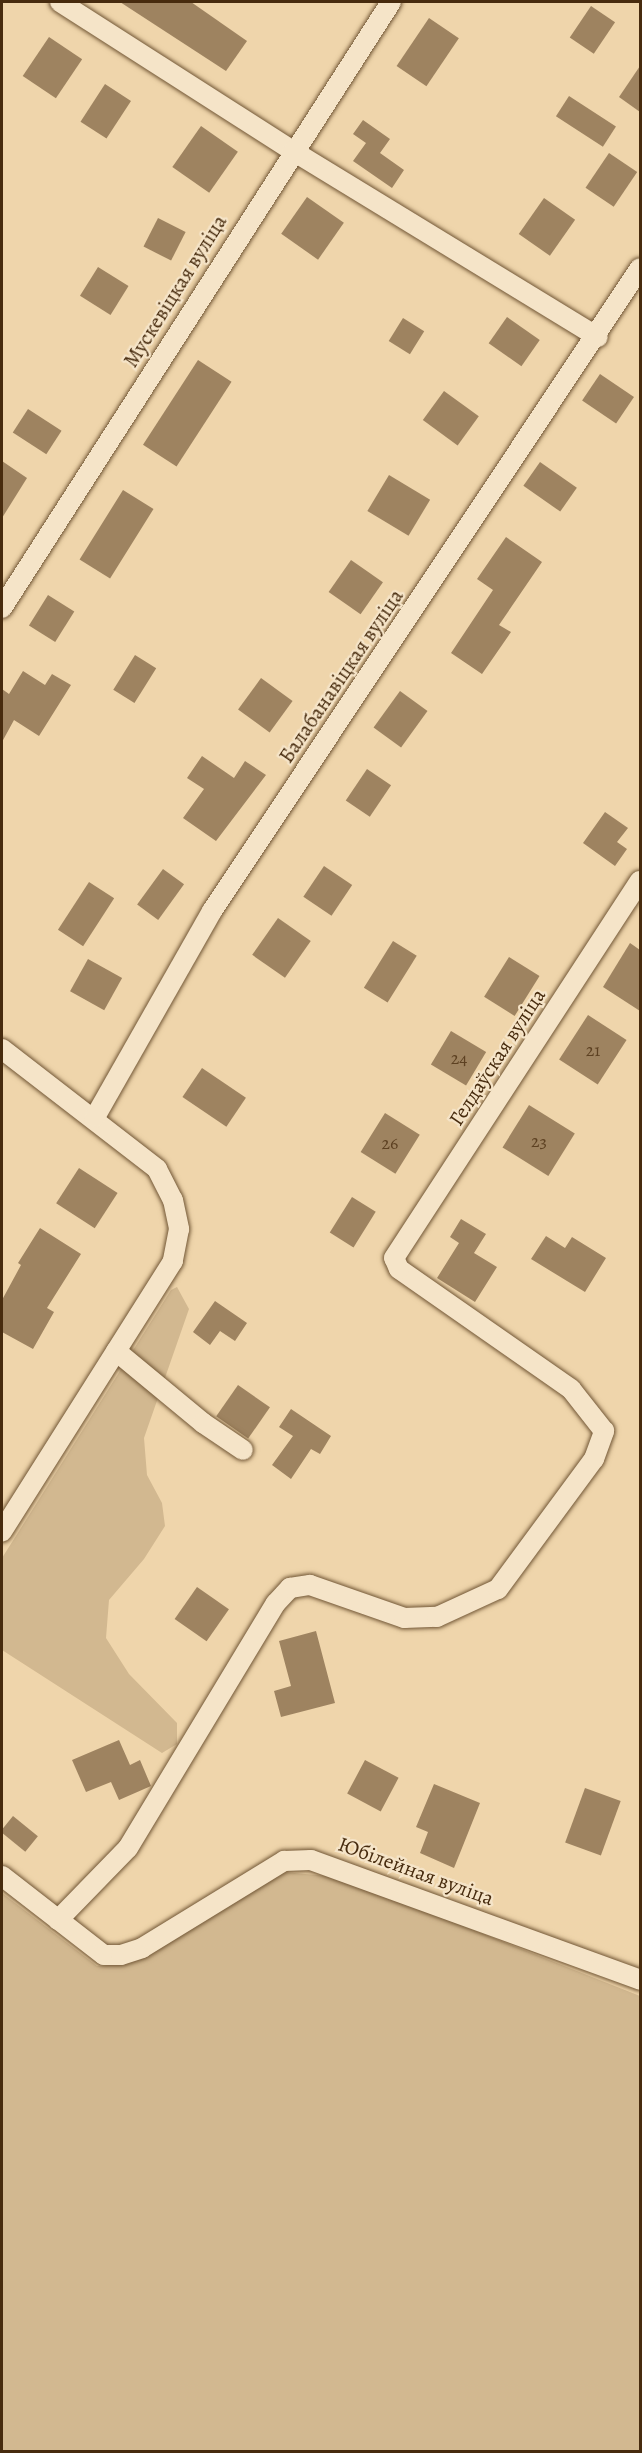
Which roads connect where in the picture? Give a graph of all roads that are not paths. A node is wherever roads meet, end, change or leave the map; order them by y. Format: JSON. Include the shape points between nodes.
{"nodes":[{"id":1,"x":60,"y":2,"type":"edge"},
{"id":2,"x":391,"y":2,"type":"edge"},
{"id":3,"x":293,"y":151,"type":"junction"},
{"id":4,"x":640,"y":268,"type":"edge"},
{"id":5,"x":598,"y":337,"type":"junction"},
{"id":6,"x":2,"y":608,"type":"edge"},
{"id":7,"x":640,"y":881,"type":"edge"},
{"id":8,"x":2,"y":1049,"type":"edge"},
{"id":9,"x":95,"y":1118,"type":"junction"},
{"id":10,"x":116,"y":1351,"type":"junction"},
{"id":11,"x":243,"y":1450,"type":"dead end"},
{"id":12,"x":2,"y":1531,"type":"edge"},
{"id":13,"x":2,"y":1876,"type":"edge"},
{"id":14,"x":57,"y":1920,"type":"junction"},
{"id":15,"x":640,"y":1980,"type":"edge"}],
"edges":[{"from":1,"to":3,"type":"street"},
{"from":2,"to":3,"type":"street","name":"Мускевіцкая вуліца"},
{"from":3,"to":5,"type":"street"},
{"from":3,"to":6,"type":"street","name":"Мускевіцкая вуліца"},
{"from":4,"to":5,"type":"street","name":"Балабанавіцкая вуліца"},
{"from":5,"to":9,"type":"street","name":"Балабанавіцкая вуліца","via":[[212,911]]},
{"from":7,"to":14,"type":"street","name":"Гелдаўская вуліца","via":[[394,1258],[399,1269],[571,1389],[604,1431],[594,1459],[498,1589],[437,1617],[404,1618],[310,1585],[290,1588],[276,1603],[128,1848]]},
{"from":8,"to":9,"type":"street","via":[[42,1083]]},
{"from":9,"to":10,"type":"street","via":[[158,1169],[174,1200],[179,1229],[173,1261]]},
{"from":10,"to":11,"type":"street","via":[[203,1423]]},
{"from":10,"to":12,"type":"street"},
{"from":13,"to":14,"type":"street","name":"Юбілейная вуліца"},
{"from":14,"to":15,"type":"street","name":"Юбілейная вуліца","via":[[104,1954],[120,1954],[142,1948],[284,1861],[310,1860]]}]}
